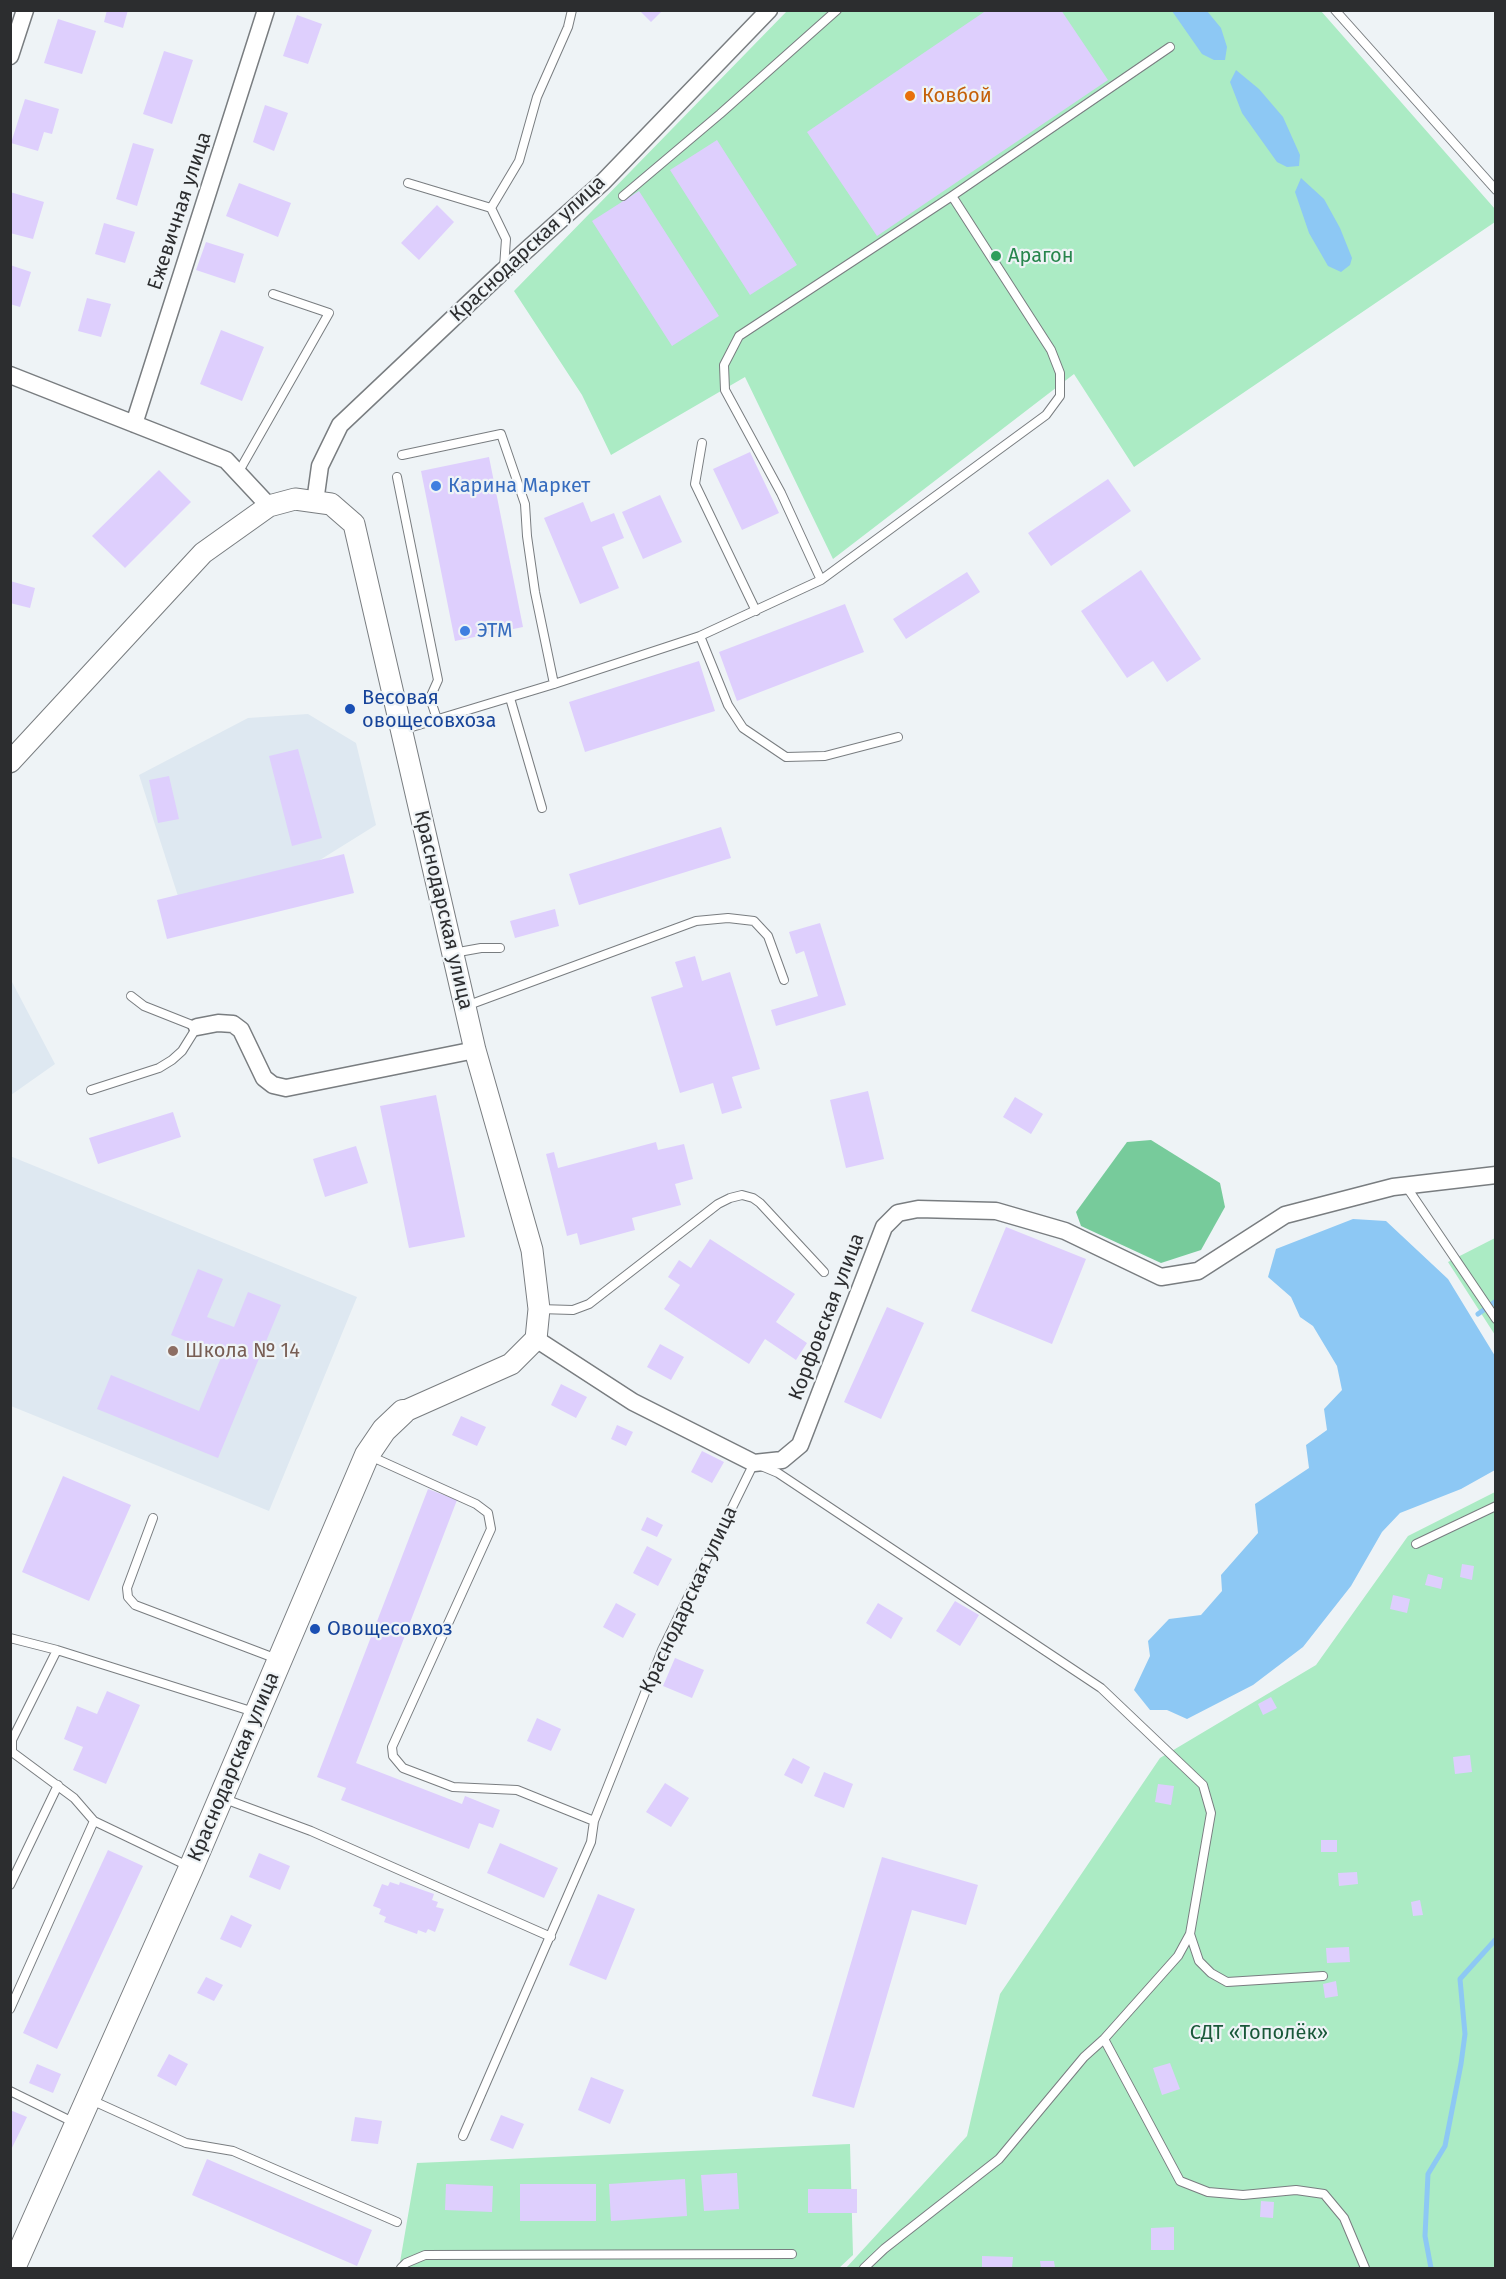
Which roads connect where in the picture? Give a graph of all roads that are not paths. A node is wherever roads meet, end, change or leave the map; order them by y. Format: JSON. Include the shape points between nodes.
{"nodes":[{"id":1,"x":25,"y":10,"type":"edge"},
{"id":2,"x":266,"y":10,"type":"edge"},
{"id":3,"x":572,"y":10,"type":"edge"},
{"id":4,"x":769,"y":10,"type":"edge"},
{"id":5,"x":837,"y":10,"type":"edge"},
{"id":6,"x":1335,"y":10,"type":"edge"},
{"id":7,"x":1170,"y":47,"type":"dead end"},
{"id":8,"x":10,"y":56,"type":"edge"},
{"id":9,"x":408,"y":183,"type":"dead end"},
{"id":10,"x":1496,"y":190,"type":"edge"},
{"id":11,"x":623,"y":196,"type":"dead end"},
{"id":12,"x":952,"y":196,"type":"junction"},
{"id":13,"x":491,"y":208,"type":"junction"},
{"id":14,"x":504,"y":271,"type":"junction"},
{"id":15,"x":273,"y":294,"type":"dead end"},
{"id":16,"x":10,"y":375,"type":"edge"},
{"id":17,"x":134,"y":424,"type":"junction"},
{"id":18,"x":702,"y":443,"type":"dead end"},
{"id":19,"x":402,"y":455,"type":"dead end"},
{"id":20,"x":238,"y":473,"type":"junction"},
{"id":21,"x":397,"y":477,"type":"dead end"},
{"id":22,"x":315,"y":502,"type":"junction"},
{"id":23,"x":269,"y":507,"type":"junction"},
{"id":24,"x":821,"y":580,"type":"junction"},
{"id":25,"x":756,"y":610,"type":"junction"},
{"id":26,"x":700,"y":636,"type":"junction"},
{"id":27,"x":554,"y":684,"type":"junction"},
{"id":28,"x":510,"y":698,"type":"junction"},
{"id":29,"x":437,"y":719,"type":"junction"},
{"id":30,"x":402,"y":730,"type":"junction"},
{"id":31,"x":898,"y":737,"type":"dead end"},
{"id":32,"x":10,"y":762,"type":"edge"},
{"id":33,"x":542,"y":808,"type":"dead end"},
{"id":34,"x":500,"y":948,"type":"dead end"},
{"id":35,"x":453,"y":953,"type":"junction"},
{"id":36,"x":784,"y":980,"type":"dead end"},
{"id":37,"x":131,"y":996,"type":"dead end"},
{"id":38,"x":465,"y":1006,"type":"junction"},
{"id":39,"x":197,"y":1027,"type":"junction"},
{"id":40,"x":475,"y":1050,"type":"junction"},
{"id":41,"x":91,"y":1090,"type":"dead end"},
{"id":42,"x":1496,"y":1175,"type":"edge"},
{"id":43,"x":1406,"y":1186,"type":"junction"},
{"id":44,"x":824,"y":1272,"type":"dead end"},
{"id":45,"x":538,"y":1309,"type":"junction"},
{"id":46,"x":1495,"y":1318,"type":"edge"},
{"id":47,"x":536,"y":1339,"type":"junction"},
{"id":48,"x":403,"y":1412,"type":"joint"},
{"id":49,"x":367,"y":1455,"type":"junction"},
{"id":50,"x":754,"y":1463,"type":"junction"},
{"id":51,"x":1496,"y":1506,"type":"edge"},
{"id":52,"x":153,"y":1518,"type":"dead end"},
{"id":53,"x":1416,"y":1544,"type":"dead end"},
{"id":54,"x":10,"y":1638,"type":"edge"},
{"id":55,"x":57,"y":1650,"type":"junction"},
{"id":56,"x":280,"y":1660,"type":"junction"},
{"id":57,"x":257,"y":1713,"type":"junction"},
{"id":58,"x":58,"y":1785,"type":"junction"},
{"id":59,"x":222,"y":1798,"type":"junction"},
{"id":60,"x":94,"y":1821,"type":"junction"},
{"id":61,"x":594,"y":1821,"type":"junction"},
{"id":62,"x":191,"y":1868,"type":"junction"},
{"id":63,"x":10,"y":1885,"type":"edge"},
{"id":64,"x":1190,"y":1934,"type":"junction"},
{"id":65,"x":551,"y":1937,"type":"junction"},
{"id":66,"x":1323,"y":1976,"type":"dead end"},
{"id":67,"x":10,"y":2008,"type":"edge"},
{"id":68,"x":1104,"y":2039,"type":"junction"},
{"id":69,"x":10,"y":2091,"type":"edge"},
{"id":70,"x":88,"y":2099,"type":"junction"},
{"id":71,"x":77,"y":2124,"type":"junction"},
{"id":72,"x":463,"y":2136,"type":"dead end"},
{"id":73,"x":397,"y":2222,"type":"dead end"},
{"id":74,"x":792,"y":2254,"type":"dead end"},
{"id":75,"x":13,"y":2268,"type":"edge"},
{"id":76,"x":401,"y":2268,"type":"edge"},
{"id":77,"x":864,"y":2268,"type":"edge"},
{"id":78,"x":1365,"y":2268,"type":"edge"}],
"edges":[{"from":1,"to":8,"type":"street"},
{"from":2,"to":17,"type":"street","name":"Ежевичная улица"},
{"from":3,"to":13,"type":"lane","via":[[537,97],[519,161]]},
{"from":4,"to":14,"type":"street","name":"Краснодарская улица","via":[[603,182]]},
{"from":5,"to":11,"type":"lane"},
{"from":6,"to":10,"type":"lane"},
{"from":7,"to":12,"type":"lane"},
{"from":9,"to":13,"type":"lane"},
{"from":12,"to":24,"type":"lane","via":[[739,336],[724,365],[725,390],[781,493]]},
{"from":12,"to":24,"type":"lane","via":[[1052,350],[1060,373],[1060,396],[1046,415]]},
{"from":13,"to":14,"type":"lane","via":[[506,239]]},
{"from":14,"to":22,"type":"street","name":"Краснодарская улица","via":[[340,425],[320,466]]},
{"from":15,"to":20,"type":"lane","via":[[329,314]]},
{"from":16,"to":17,"type":"street"},
{"from":17,"to":20,"type":"street","via":[[226,460]]},
{"from":18,"to":25,"type":"lane","via":[[695,484]]},
{"from":19,"to":27,"type":"lane","via":[[501,434],[525,504],[535,592]]},
{"from":20,"to":23,"type":"street"},
{"from":21,"to":29,"type":"lane","via":[[438,680],[430,698]]},
{"from":22,"to":23,"type":"street","name":"Краснодарская улица","via":[[295,499]]},
{"from":22,"to":30,"type":"street","name":"Краснодарская улица","via":[[331,504],[354,524]]},
{"from":23,"to":32,"type":"street","name":"Краснодарская улица","via":[[202,553]]},
{"from":24,"to":25,"type":"lane"},
{"from":25,"to":26,"type":"lane"},
{"from":26,"to":27,"type":"lane"},
{"from":26,"to":31,"type":"lane","via":[[728,705],[743,728],[786,757],[825,756]]},
{"from":27,"to":28,"type":"lane"},
{"from":28,"to":29,"type":"lane"},
{"from":28,"to":33,"type":"lane"},
{"from":29,"to":30,"type":"lane"},
{"from":30,"to":35,"type":"street","name":"Краснодарская улица"},
{"from":34,"to":35,"type":"lane"},
{"from":35,"to":38,"type":"street","name":"Краснодарская улица"},
{"from":36,"to":38,"type":"lane","via":[[768,936],[754,921],[728,918],[696,921]]},
{"from":37,"to":39,"type":"lane","via":[[144,1006]]},
{"from":38,"to":40,"type":"street","name":"Краснодарская улица"},
{"from":39,"to":40,"type":"street","via":[[218,1023],[241,1029],[264,1078],[286,1088]]},
{"from":39,"to":41,"type":"lane","via":[[182,1051],[159,1068]]},
{"from":40,"to":45,"type":"street","name":"Краснодарская улица","via":[[532,1251]]},
{"from":42,"to":43,"type":"street","name":"Корфовская улица"},
{"from":43,"to":46,"type":"lane"},
{"from":43,"to":50,"type":"street","name":"Корфовская улица","via":[[1285,1215],[1198,1271],[1161,1277],[1065,1231],[996,1211],[918,1209],[898,1213],[884,1227],[800,1445],[782,1460]]},
{"from":44,"to":45,"type":"lane","via":[[760,1203],[742,1195],[718,1204],[590,1304],[573,1310]]},
{"from":45,"to":47,"type":"street","name":"Краснодарская улица"},
{"from":47,"to":48,"type":"street","name":"Краснодарская улица","via":[[512,1364]]},
{"from":47,"to":50,"type":"street","via":[[633,1402]]},
{"from":48,"to":49,"type":"main road","name":"Краснодарская улица","via":[[384,1430]]},
{"from":49,"to":56,"type":"main road","name":"Краснодарская улица"},
{"from":49,"to":61,"type":"lane","via":[[476,1504],[488,1513],[491,1529],[392,1747],[393,1756],[403,1768],[453,1787],[517,1790]]},
{"from":50,"to":61,"type":"lane","name":"Краснодарская улица","via":[[662,1650]]},
{"from":50,"to":64,"type":"lane","via":[[778,1473],[1101,1688],[1203,1785],[1210,1813]]},
{"from":51,"to":53,"type":"lane"},
{"from":52,"to":56,"type":"lane","via":[[127,1588],[135,1605]]},
{"from":54,"to":55,"type":"lane"},
{"from":55,"to":57,"type":"lane"},
{"from":55,"to":58,"type":"lane","via":[[12,1740],[12,1752]]},
{"from":56,"to":57,"type":"main road","name":"Краснодарская улица"},
{"from":57,"to":59,"type":"main road","name":"Краснодарская улица"},
{"from":58,"to":60,"type":"lane"},
{"from":58,"to":63,"type":"lane"},
{"from":59,"to":62,"type":"main road","name":"Краснодарская улица"},
{"from":59,"to":65,"type":"lane","via":[[311,1831]]},
{"from":60,"to":62,"type":"lane"},
{"from":60,"to":67,"type":"lane"},
{"from":61,"to":65,"type":"lane","name":"Краснодарская улица","via":[[591,1842]]},
{"from":62,"to":70,"type":"main road","name":"Краснодарская улица"},
{"from":64,"to":66,"type":"lane","via":[[1199,1961],[1227,1982]]},
{"from":64,"to":68,"type":"lane","via":[[1178,1956]]},
{"from":65,"to":72,"type":"lane","name":"Краснодарская улица"},
{"from":68,"to":77,"type":"lane","via":[[1084,2057],[999,2159]]},
{"from":68,"to":78,"type":"lane","via":[[1180,2181],[1208,2192],[1243,2195],[1296,2190],[1324,2194],[1344,2217]]},
{"from":69,"to":71,"type":"lane"},
{"from":70,"to":71,"type":"main road","name":"Краснодарская улица"},
{"from":70,"to":73,"type":"lane","via":[[186,2143],[233,2151]]},
{"from":71,"to":75,"type":"main road","name":"Краснодарская улица"},
{"from":74,"to":76,"type":"lane","via":[[425,2255]]}]}
